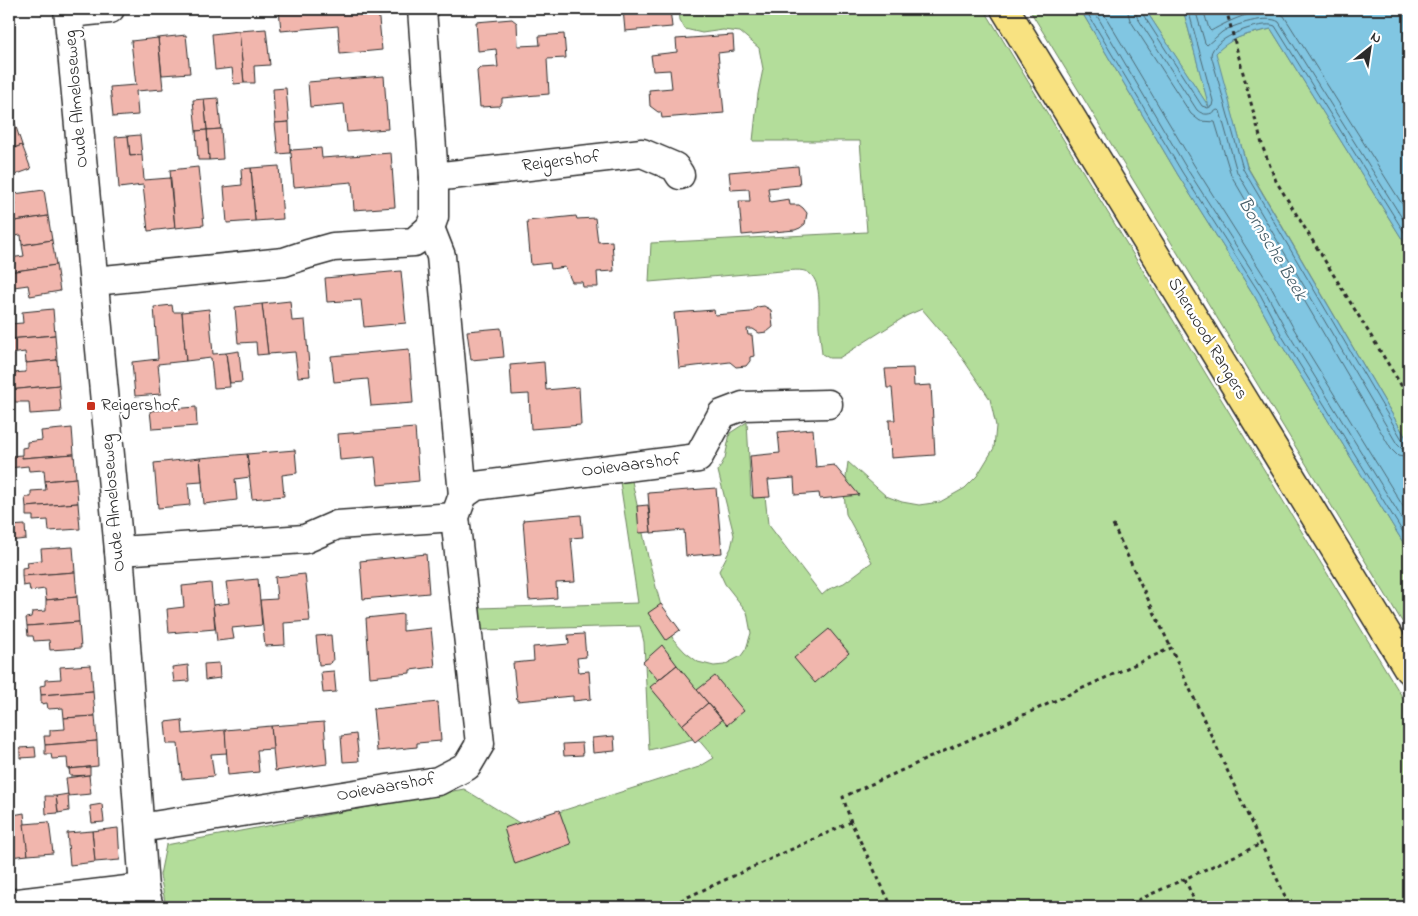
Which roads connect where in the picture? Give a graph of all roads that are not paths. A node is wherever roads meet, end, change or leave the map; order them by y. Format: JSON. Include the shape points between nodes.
{"nodes":[{"id":1,"x":110,"y":9,"type":"edge"},
{"id":2,"x":422,"y":9,"type":"edge"},
{"id":3,"x":1005,"y":9,"type":"edge"},
{"id":4,"x":68,"y":11,"type":"edge"},
{"id":5,"x":680,"y":175,"type":"dead end"},
{"id":6,"x":434,"y":177,"type":"junction"},
{"id":7,"x":430,"y":228,"type":"junction"},
{"id":8,"x":94,"y":281,"type":"junction"},
{"id":9,"x":828,"y":404,"type":"dead end"},
{"id":10,"x":459,"y":506,"type":"junction"},
{"id":11,"x":119,"y":551,"type":"junction"},
{"id":12,"x":1409,"y":670,"type":"edge"},
{"id":13,"x":140,"y":828,"type":"junction"},
{"id":14,"x":146,"y":898,"type":"edge"},
{"id":15,"x":9,"y":904,"type":"edge"}],
"edges":[{"from":1,"to":4,"type":"street"},
{"from":2,"to":6,"type":"street"},
{"from":3,"to":12,"type":"main road","name":"Sherwood Rangers"},
{"from":4,"to":8,"type":"street","name":"Oude Almeloseweg"},
{"from":5,"to":6,"type":"street","name":"Reigershof","via":[[675,166],[642,153]]},
{"from":6,"to":7,"type":"street","via":[[434,217]]},
{"from":7,"to":8,"type":"street","via":[[414,242],[333,247],[284,262]]},
{"from":7,"to":10,"type":"street","via":[[441,256]]},
{"from":8,"to":11,"type":"street","name":"Oude Almeloseweg"},
{"from":9,"to":10,"type":"street","name":"Ooievaarshof","via":[[743,406],[722,414],[698,458],[476,486]]},
{"from":10,"to":11,"type":"street","name":"Ooievaarshof","via":[[337,525],[305,539]]},
{"from":10,"to":13,"type":"street","name":"Ooievaarshof","via":[[480,744],[467,766],[438,781]]},
{"from":11,"to":13,"type":"street","name":"Oude Almeloseweg"},
{"from":13,"to":14,"type":"street","name":"Oude Almeloseweg"},
{"from":14,"to":15,"type":"street"}]}
